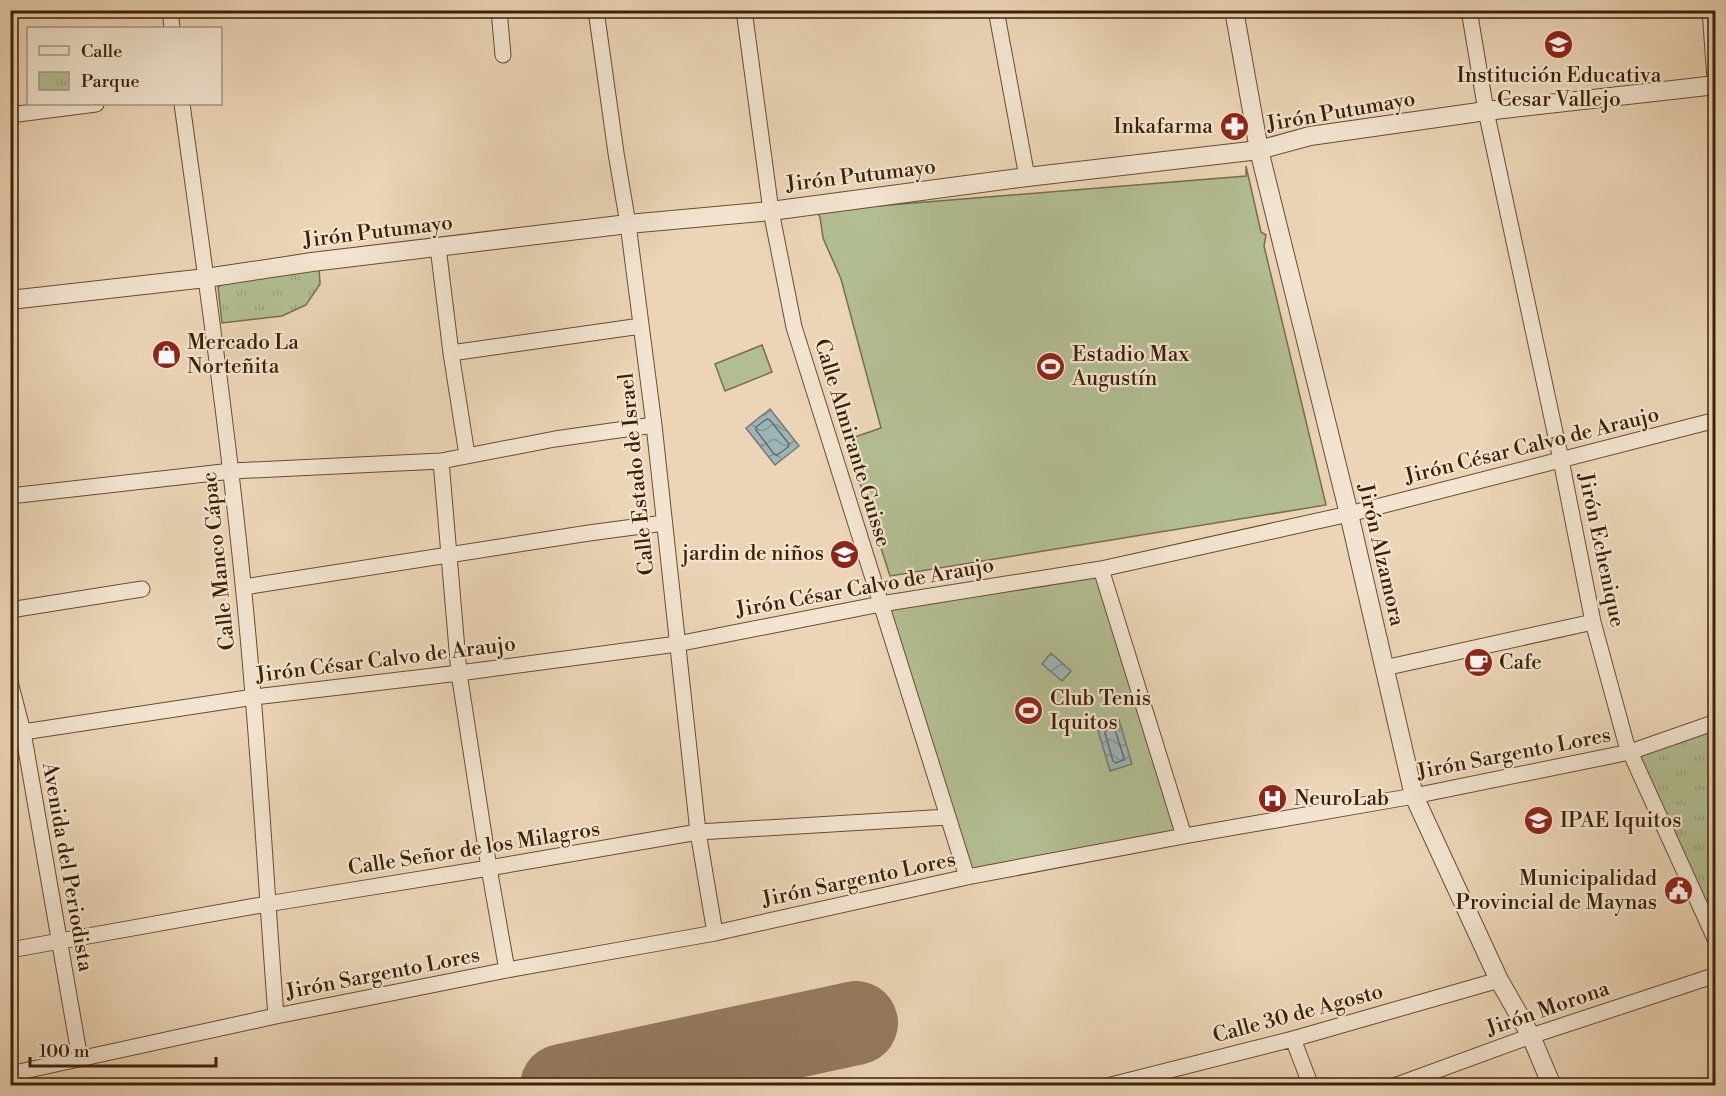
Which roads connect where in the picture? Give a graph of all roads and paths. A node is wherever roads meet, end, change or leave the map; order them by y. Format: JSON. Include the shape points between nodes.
{"nodes":[{"id":1,"x":170,"y":10,"type":"edge"},
{"id":2,"x":499,"y":10,"type":"edge"},
{"id":3,"x":596,"y":10,"type":"edge"},
{"id":4,"x":744,"y":10,"type":"edge"},
{"id":5,"x":996,"y":10,"type":"edge"},
{"id":6,"x":1234,"y":10,"type":"edge"},
{"id":7,"x":1469,"y":10,"type":"edge"},
{"id":8,"x":1710,"y":10,"type":"edge"},
{"id":9,"x":172,"y":27,"type":"edge"},
{"id":10,"x":503,"y":55,"type":"dead end"},
{"id":11,"x":1715,"y":88,"type":"edge"},
{"id":12,"x":88,"y":105,"type":"edge"},
{"id":13,"x":183,"y":105,"type":"edge"},
{"id":14,"x":1486,"y":111,"type":"junction"},
{"id":15,"x":10,"y":115,"type":"edge"},
{"id":16,"x":1260,"y":150,"type":"junction"},
{"id":17,"x":1027,"y":177,"type":"junction"},
{"id":18,"x":771,"y":211,"type":"junction"},
{"id":19,"x":628,"y":224,"type":"junction"},
{"id":20,"x":438,"y":247,"type":"junction"},
{"id":21,"x":206,"y":278,"type":"junction"},
{"id":22,"x":10,"y":300,"type":"edge"},
{"id":23,"x":641,"y":326,"type":"junction"},
{"id":24,"x":451,"y":353,"type":"junction"},
{"id":25,"x":1716,"y":420,"type":"edge"},
{"id":26,"x":654,"y":425,"type":"junction"},
{"id":27,"x":467,"y":455,"type":"junction"},
{"id":28,"x":1562,"y":460,"type":"junction"},
{"id":29,"x":441,"y":461,"type":"junction"},
{"id":30,"x":231,"y":471,"type":"junction"},
{"id":31,"x":10,"y":496,"type":"edge"},
{"id":32,"x":1349,"y":514,"type":"junction"},
{"id":33,"x":664,"y":523,"type":"junction"},
{"id":34,"x":450,"y":555,"type":"junction"},
{"id":35,"x":1101,"y":569,"type":"junction"},
{"id":36,"x":244,"y":587,"type":"junction"},
{"id":37,"x":142,"y":589,"type":"dead end"},
{"id":38,"x":881,"y":604,"type":"junction"},
{"id":39,"x":10,"y":610,"type":"edge"},
{"id":40,"x":1593,"y":622,"type":"junction"},
{"id":41,"x":677,"y":645,"type":"junction"},
{"id":42,"x":1384,"y":668,"type":"junction"},
{"id":43,"x":459,"y":673,"type":"junction"},
{"id":44,"x":10,"y":681,"type":"edge"},
{"id":45,"x":254,"y":697,"type":"junction"},
{"id":46,"x":1716,"y":722,"type":"edge"},
{"id":47,"x":17,"y":733,"type":"edge"},
{"id":48,"x":1630,"y":752,"type":"junction"},
{"id":49,"x":1414,"y":796,"type":"junction"},
{"id":50,"x":948,"y":817,"type":"junction"},
{"id":51,"x":698,"y":832,"type":"junction"},
{"id":52,"x":1184,"y":836,"type":"junction"},
{"id":53,"x":489,"y":868,"type":"junction"},
{"id":54,"x":967,"y":878,"type":"junction"},
{"id":55,"x":267,"y":904,"type":"junction"},
{"id":56,"x":715,"y":933,"type":"junction"},
{"id":57,"x":58,"y":941,"type":"junction"},
{"id":58,"x":1716,"y":941,"type":"edge"},
{"id":59,"x":10,"y":950,"type":"edge"},
{"id":60,"x":507,"y":970,"type":"junction"},
{"id":61,"x":1716,"y":975,"type":"edge"},
{"id":62,"x":1499,"y":980,"type":"junction"},
{"id":63,"x":276,"y":1016,"type":"junction"},
{"id":64,"x":1531,"y":1036,"type":"junction"},
{"id":65,"x":1293,"y":1039,"type":"junction"},
{"id":66,"x":80,"y":1059,"type":"junction"},
{"id":67,"x":10,"y":1074,"type":"edge"},
{"id":68,"x":1107,"y":1086,"type":"edge"},
{"id":69,"x":1311,"y":1086,"type":"edge"},
{"id":70,"x":1394,"y":1086,"type":"edge"},
{"id":71,"x":1552,"y":1086,"type":"edge"}],
"edges":[{"from":1,"to":9,"type":"street"},
{"from":2,"to":10,"type":"street"},
{"from":3,"to":19,"type":"street","name":"Calle Estado de Israel"},
{"from":4,"to":18,"type":"street","name":"Calle Almirante Guisse"},
{"from":5,"to":17,"type":"street"},
{"from":6,"to":16,"type":"street","name":"Jirón Alzamora"},
{"from":7,"to":14,"type":"street","name":"Jirón Echenique"},
{"from":8,"to":11,"type":"street"},
{"from":11,"to":14,"type":"street","name":"Jirón Putumayo"},
{"from":12,"to":15,"type":"street"},
{"from":13,"to":21,"type":"street","name":"Calle Manco Cápac"},
{"from":14,"to":16,"type":"street","name":"Jirón Putumayo","via":[[1310,136]]},
{"from":14,"to":28,"type":"street","name":"Jirón Echenique"},
{"from":16,"to":17,"type":"street","name":"Jirón Putumayo"},
{"from":16,"to":32,"type":"street","name":"Jirón Alzamora"},
{"from":17,"to":18,"type":"street","name":"Jirón Putumayo"},
{"from":18,"to":19,"type":"street","name":"Jirón Putumayo"},
{"from":18,"to":38,"type":"street","name":"Calle Almirante Guisse","via":[[794,327]]},
{"from":19,"to":20,"type":"street","name":"Jirón Putumayo"},
{"from":19,"to":23,"type":"street","name":"Calle Estado de Israel"},
{"from":20,"to":21,"type":"street","name":"Jirón Putumayo"},
{"from":20,"to":24,"type":"street"},
{"from":21,"to":22,"type":"street","name":"Jirón Putumayo"},
{"from":21,"to":30,"type":"street","name":"Calle Manco Cápac"},
{"from":23,"to":24,"type":"street"},
{"from":23,"to":26,"type":"street","name":"Calle Estado de Israel"},
{"from":24,"to":27,"type":"street"},
{"from":25,"to":28,"type":"street","name":"Jirón César Calvo de Araujo"},
{"from":26,"to":27,"type":"street"},
{"from":26,"to":33,"type":"street","name":"Calle Estado de Israel"},
{"from":27,"to":29,"type":"street"},
{"from":28,"to":32,"type":"street","name":"Jirón César Calvo de Araujo"},
{"from":28,"to":40,"type":"street","name":"Jirón Echenique"},
{"from":29,"to":30,"type":"street"},
{"from":29,"to":34,"type":"street"},
{"from":30,"to":31,"type":"street"},
{"from":30,"to":36,"type":"street","name":"Calle Manco Cápac"},
{"from":32,"to":35,"type":"street","name":"Jirón César Calvo de Araujo"},
{"from":32,"to":42,"type":"street","name":"Jirón Alzamora"},
{"from":33,"to":34,"type":"street"},
{"from":33,"to":41,"type":"street","name":"Calle Estado de Israel"},
{"from":34,"to":36,"type":"street"},
{"from":34,"to":43,"type":"street"},
{"from":35,"to":38,"type":"street","name":"Jirón César Calvo de Araujo"},
{"from":35,"to":52,"type":"street"},
{"from":36,"to":45,"type":"street","name":"Calle Manco Cápac"},
{"from":37,"to":39,"type":"street"},
{"from":38,"to":41,"type":"street","name":"Jirón César Calvo de Araujo"},
{"from":38,"to":50,"type":"street","name":"Calle Almirante Guisse"},
{"from":40,"to":42,"type":"street"},
{"from":40,"to":48,"type":"street","name":"Jirón Echenique"},
{"from":41,"to":43,"type":"street","name":"Jirón César Calvo de Araujo"},
{"from":41,"to":51,"type":"street","name":"Calle Estado de Israel"},
{"from":42,"to":49,"type":"street","name":"Jirón Alzamora"},
{"from":43,"to":45,"type":"street","name":"Jirón César Calvo de Araujo"},
{"from":43,"to":53,"type":"street"},
{"from":44,"to":47,"type":"street","name":"Avenida del Periodista"},
{"from":45,"to":47,"type":"street","name":"Jirón César Calvo de Araujo"},
{"from":45,"to":55,"type":"street","name":"Calle Manco Cápac"},
{"from":46,"to":48,"type":"street","name":"Jirón Sargento Lores"},
{"from":47,"to":57,"type":"street","name":"Avenida del Periodista"},
{"from":48,"to":49,"type":"street","name":"Jirón Sargento Lores"},
{"from":48,"to":58,"type":"street","name":"Jirón Echenique"},
{"from":49,"to":52,"type":"street","name":"Jirón Sargento Lores"},
{"from":49,"to":62,"type":"street","name":"Jirón Alzamora"},
{"from":50,"to":51,"type":"street","name":"Calle Señor de los Milagros"},
{"from":50,"to":54,"type":"street","name":"Calle Almirante Guisse"},
{"from":51,"to":53,"type":"street","name":"Calle Señor de los Milagros"},
{"from":51,"to":56,"type":"street","name":"Calle Estado de Israel"},
{"from":52,"to":54,"type":"street","name":"Jirón Sargento Lores"},
{"from":53,"to":55,"type":"street","name":"Calle Señor de los Milagros"},
{"from":53,"to":60,"type":"street"},
{"from":54,"to":56,"type":"street","name":"Jirón Sargento Lores"},
{"from":55,"to":57,"type":"street","name":"Calle Señor de los Milagros"},
{"from":55,"to":63,"type":"street","name":"Calle Manco Cápac"},
{"from":56,"to":60,"type":"street","name":"Jirón Sargento Lores"},
{"from":57,"to":59,"type":"street","name":"Calle Señor de los Milagros"},
{"from":57,"to":66,"type":"street","name":"Avenida del Periodista"},
{"from":60,"to":63,"type":"street","name":"Jirón Sargento Lores"},
{"from":61,"to":64,"type":"street","name":"Jirón Morona"},
{"from":62,"to":64,"type":"street","name":"Jirón Alzamora"},
{"from":62,"to":65,"type":"street","name":"Calle 30 de Agosto"},
{"from":63,"to":66,"type":"street","name":"Jirón Sargento Lores"},
{"from":64,"to":70,"type":"street","name":"Jirón Morona"},
{"from":64,"to":71,"type":"street","name":"Jirón Alzamora"},
{"from":65,"to":68,"type":"street","name":"Calle 30 de Agosto"},
{"from":65,"to":69,"type":"street"},
{"from":66,"to":67,"type":"street","name":"Jirón Sargento Lores"}]}
